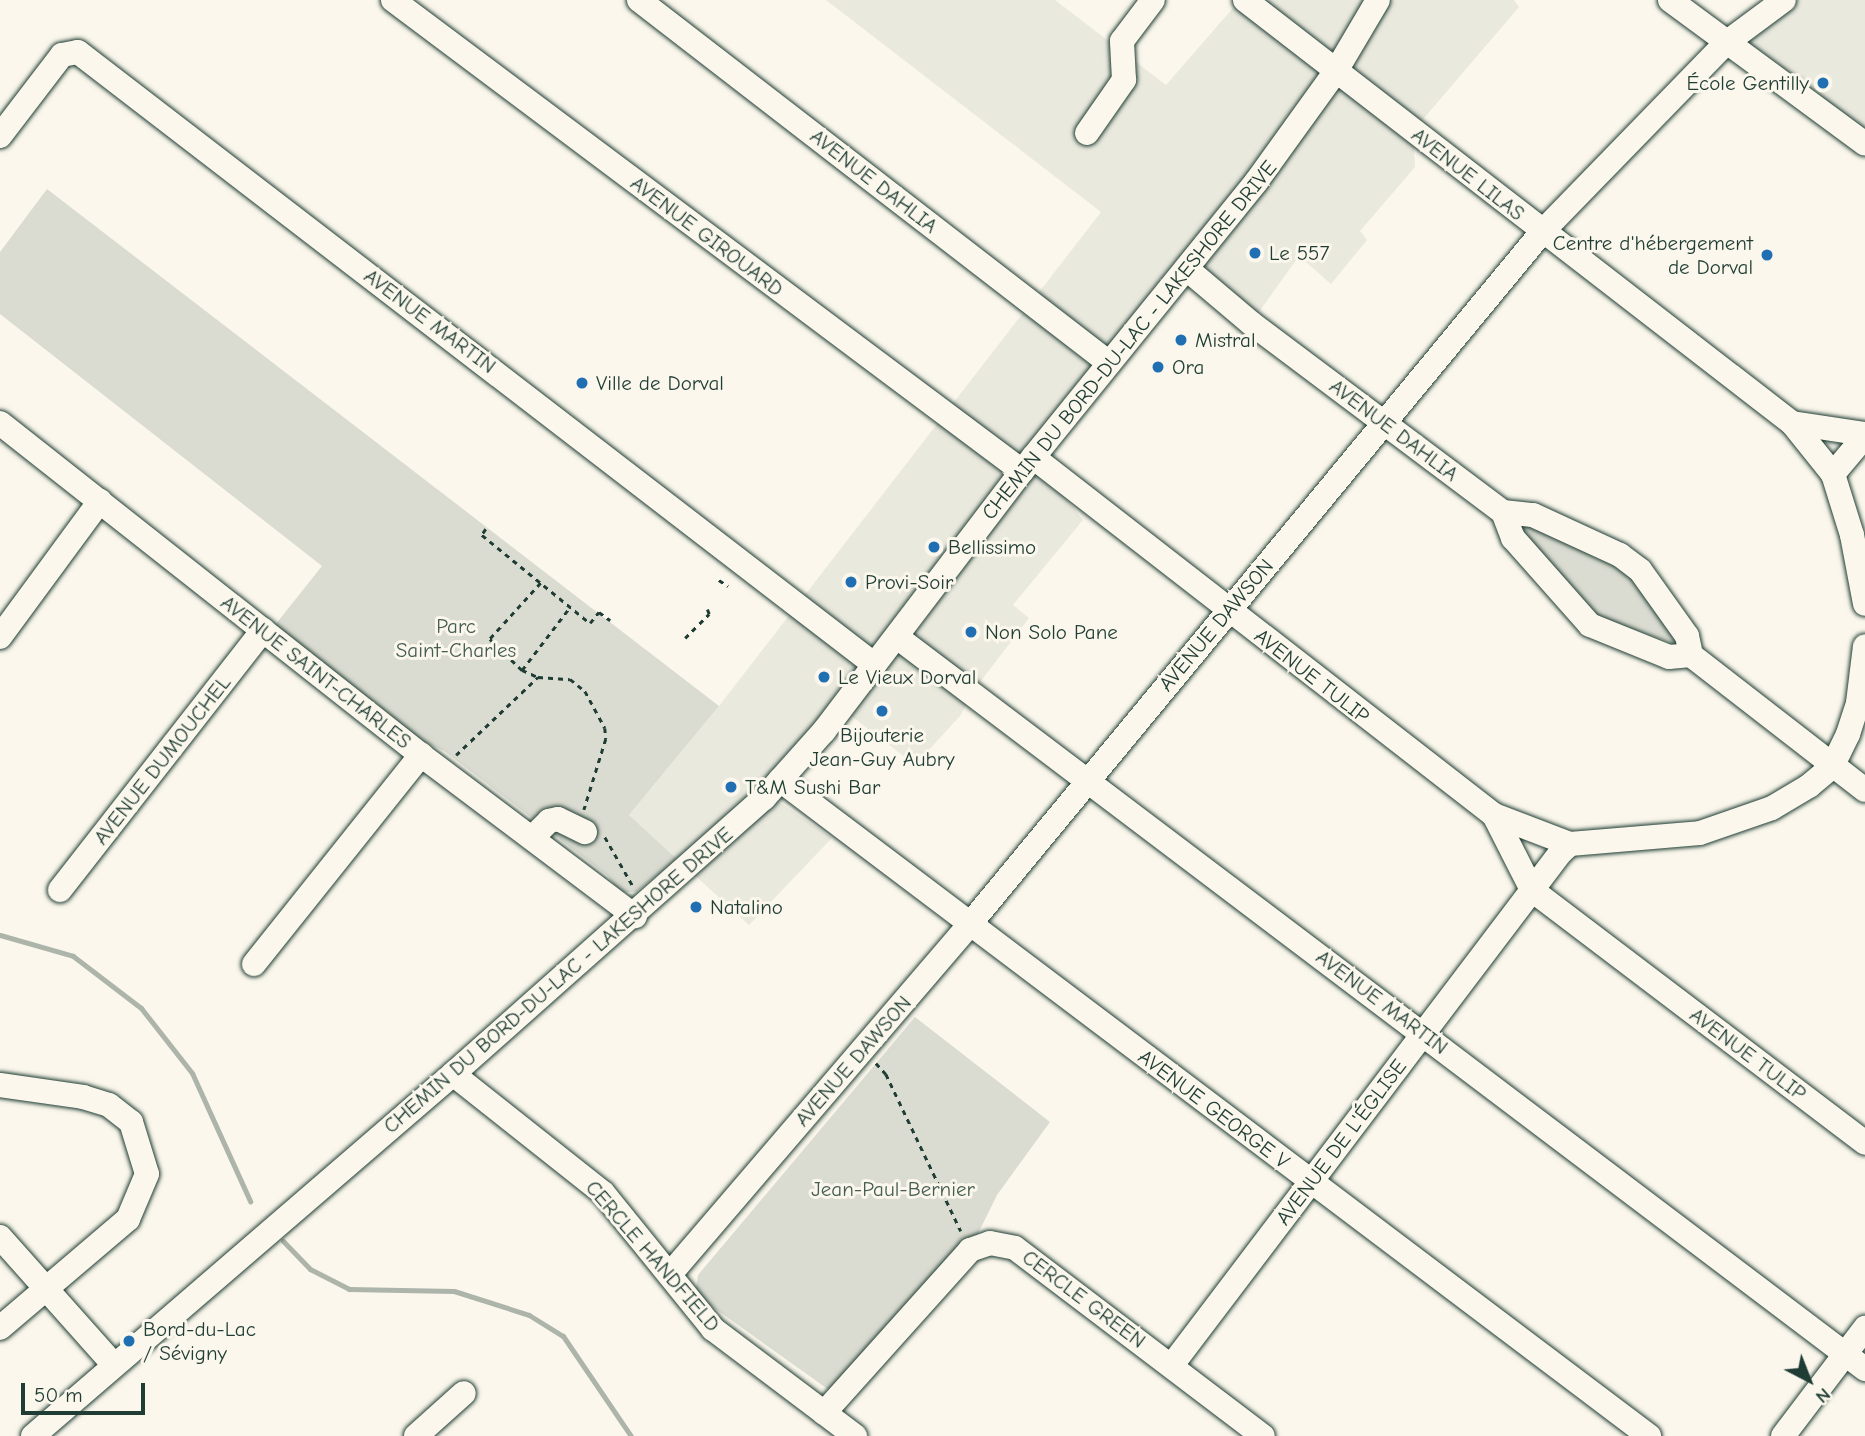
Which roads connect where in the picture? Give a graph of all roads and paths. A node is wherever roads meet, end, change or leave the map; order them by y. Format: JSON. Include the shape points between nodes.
{"nodes":[{"id":1,"x":393,"y":0,"type":"edge"},
{"id":2,"x":639,"y":0,"type":"edge"},
{"id":3,"x":1153,"y":0,"type":"edge"},
{"id":4,"x":1245,"y":0,"type":"edge"},
{"id":5,"x":1378,"y":0,"type":"edge"},
{"id":6,"x":1670,"y":0,"type":"edge"},
{"id":7,"x":1784,"y":0,"type":"edge"},
{"id":8,"x":1726,"y":43,"type":"junction"},
{"id":9,"x":1336,"y":71,"type":"junction"},
{"id":10,"x":1087,"y":133,"type":"dead end"},
{"id":11,"x":0,"y":136,"type":"edge"},
{"id":12,"x":1865,"y":144,"type":"edge"},
{"id":13,"x":1542,"y":232,"type":"junction"},
{"id":14,"x":1187,"y":269,"type":"junction"},
{"id":15,"x":1109,"y":363,"type":"junction"},
{"id":16,"x":1385,"y":422,"type":"junction"},
{"id":17,"x":0,"y":423,"type":"edge"},
{"id":18,"x":1792,"y":423,"type":"junction"},
{"id":19,"x":1865,"y":435,"type":"edge"},
{"id":20,"x":1027,"y":464,"type":"junction"},
{"id":21,"x":1833,"y":474,"type":"junction"},
{"id":22,"x":100,"y":501,"type":"junction"},
{"id":23,"x":1503,"y":512,"type":"junction"},
{"id":24,"x":486,"y":529,"type":"dead end"},
{"id":25,"x":719,"y":580,"type":"dead end"},
{"id":26,"x":541,"y":583,"type":"junction"},
{"id":27,"x":728,"y":586,"type":"dead end"},
{"id":28,"x":1865,"y":604,"type":"edge"},
{"id":29,"x":570,"y":607,"type":"junction"},
{"id":30,"x":708,"y":609,"type":"dead end"},
{"id":31,"x":1228,"y":610,"type":"junction"},
{"id":32,"x":610,"y":620,"type":"dead end"},
{"id":33,"x":263,"y":630,"type":"junction"},
{"id":34,"x":0,"y":637,"type":"edge"},
{"id":35,"x":897,"y":637,"type":"junction"},
{"id":36,"x":685,"y":638,"type":"dead end"},
{"id":37,"x":1865,"y":646,"type":"edge"},
{"id":38,"x":1691,"y":655,"type":"junction"},
{"id":39,"x":875,"y":665,"type":"junction"},
{"id":40,"x":522,"y":670,"type":"junction"},
{"id":41,"x":538,"y":677,"type":"junction"},
{"id":42,"x":421,"y":755,"type":"junction"},
{"id":43,"x":456,"y":755,"type":"dead end"},
{"id":44,"x":1832,"y":767,"type":"junction"},
{"id":45,"x":780,"y":780,"type":"junction"},
{"id":46,"x":1088,"y":781,"type":"junction"},
{"id":47,"x":1865,"y":790,"type":"edge"},
{"id":48,"x":1493,"y":815,"type":"junction"},
{"id":49,"x":593,"y":826,"type":"junction"},
{"id":50,"x":533,"y":838,"type":"junction"},
{"id":51,"x":1570,"y":844,"type":"junction"},
{"id":52,"x":60,"y":890,"type":"dead end"},
{"id":53,"x":1532,"y":890,"type":"junction"},
{"id":54,"x":634,"y":908,"type":"junction"},
{"id":55,"x":970,"y":924,"type":"junction"},
{"id":56,"x":254,"y":964,"type":"dead end"},
{"id":57,"x":1424,"y":1033,"type":"junction"},
{"id":58,"x":875,"y":1062,"type":"dead end"},
{"id":59,"x":453,"y":1074,"type":"junction"},
{"id":60,"x":0,"y":1085,"type":"edge"},
{"id":61,"x":1865,"y":1143,"type":"edge"},
{"id":62,"x":1309,"y":1182,"type":"junction"},
{"id":63,"x":0,"y":1237,"type":"edge"},
{"id":64,"x":970,"y":1250,"type":"junction"},
{"id":65,"x":671,"y":1273,"type":"junction"},
{"id":66,"x":46,"y":1289,"type":"junction"},
{"id":67,"x":0,"y":1328,"type":"edge"},
{"id":68,"x":1865,"y":1328,"type":"edge"},
{"id":69,"x":1845,"y":1354,"type":"junction"},
{"id":70,"x":114,"y":1365,"type":"junction"},
{"id":71,"x":1172,"y":1366,"type":"junction"},
{"id":72,"x":1865,"y":1369,"type":"edge"},
{"id":73,"x":464,"y":1393,"type":"dead end"},
{"id":74,"x":824,"y":1413,"type":"junction"},
{"id":75,"x":43,"y":1433,"type":"edge"},
{"id":76,"x":416,"y":1436,"type":"edge"},
{"id":77,"x":855,"y":1436,"type":"edge"},
{"id":78,"x":1263,"y":1436,"type":"edge"},
{"id":79,"x":1649,"y":1436,"type":"edge"},
{"id":80,"x":1783,"y":1436,"type":"edge"}],
"edges":[{"from":1,"to":20,"type":"street","name":"AVENUE GIROUARD"},
{"from":2,"to":15,"type":"street","name":"AVENUE DAHLIA"},
{"from":3,"to":10,"type":"street","via":[[1122,41],[1124,80]]},
{"from":4,"to":9,"type":"street","name":"AVENUE LILAS"},
{"from":5,"to":9,"type":"street","name":"CHEMIN DU BORD-DU-LAC - LAKESHORE DRIVE"},
{"from":6,"to":8,"type":"street"},
{"from":7,"to":8,"type":"street","name":"AVENUE DAWSON"},
{"from":8,"to":12,"type":"street"},
{"from":8,"to":13,"type":"street","name":"AVENUE DAWSON"},
{"from":9,"to":13,"type":"street","name":"AVENUE LILAS"},
{"from":9,"to":14,"type":"street","name":"CHEMIN DU BORD-DU-LAC - LAKESHORE DRIVE"},
{"from":11,"to":39,"type":"street","name":"AVENUE MARTIN","via":[[62,55],[78,52]]},
{"from":13,"to":16,"type":"street","name":"AVENUE DAWSON"},
{"from":13,"to":18,"type":"street","name":"AVENUE LILAS"},
{"from":14,"to":15,"type":"street","name":"CHEMIN DU BORD-DU-LAC - LAKESHORE DRIVE"},
{"from":14,"to":16,"type":"street","name":"AVENUE DAHLIA","via":[[1251,323]]},
{"from":15,"to":20,"type":"street","name":"CHEMIN DU BORD-DU-LAC - LAKESHORE DRIVE"},
{"from":16,"to":23,"type":"street","name":"AVENUE DAHLIA"},
{"from":16,"to":31,"type":"street","name":"AVENUE DAWSON"},
{"from":17,"to":22,"type":"street","name":"AVENUE SAINT-CHARLES"},
{"from":18,"to":19,"type":"street","name":"AVENUE LILAS"},
{"from":18,"to":21,"type":"street","name":"AVENUE LILAS"},
{"from":19,"to":21,"type":"street"},
{"from":20,"to":31,"type":"street","name":"AVENUE TULIP"},
{"from":20,"to":35,"type":"street","name":"CHEMIN DU BORD-DU-LAC - LAKESHORE DRIVE"},
{"from":21,"to":28,"type":"street","via":[[1853,535]]},
{"from":22,"to":33,"type":"street","name":"AVENUE SAINT-CHARLES"},
{"from":22,"to":34,"type":"street"},
{"from":23,"to":38,"type":"street","name":"AVENUE DAHLIA","via":[[1544,520],[1620,555],[1640,570],[1687,636]]},
{"from":23,"to":38,"type":"street","name":"AVENUE DAHLIA","via":[[1513,538],[1590,625],[1669,657]]},
{"from":24,"to":26,"type":"path","via":[[482,535]]},
{"from":25,"to":27,"type":"path"},
{"from":26,"to":29,"type":"path"},
{"from":26,"to":40,"type":"path","via":[[490,639]]},
{"from":29,"to":32,"type":"path","via":[[590,623],[599,612]]},
{"from":29,"to":40,"type":"path"},
{"from":30,"to":36,"type":"path","via":[[709,614]]},
{"from":31,"to":46,"type":"street","name":"AVENUE DAWSON"},
{"from":31,"to":48,"type":"street","name":"AVENUE TULIP"},
{"from":33,"to":42,"type":"street","name":"AVENUE SAINT-CHARLES"},
{"from":33,"to":52,"type":"street","name":"AVENUE DUMOUCHEL"},
{"from":35,"to":39,"type":"street","name":"CHEMIN DU BORD-DU-LAC - LAKESHORE DRIVE"},
{"from":35,"to":46,"type":"street","name":"AVENUE MARTIN"},
{"from":37,"to":44,"type":"street","via":[[1858,703]]},
{"from":38,"to":44,"type":"street","name":"AVENUE DAHLIA"},
{"from":39,"to":45,"type":"street","name":"CHEMIN DU BORD-DU-LAC - LAKESHORE DRIVE"},
{"from":40,"to":41,"type":"path"},
{"from":41,"to":43,"type":"path"},
{"from":41,"to":49,"type":"path","via":[[570,679],[584,691],[604,728],[606,739],[584,801]]},
{"from":42,"to":50,"type":"street","name":"AVENUE SAINT-CHARLES"},
{"from":42,"to":56,"type":"street"},
{"from":44,"to":47,"type":"street","name":"AVENUE DAHLIA"},
{"from":44,"to":51,"type":"street","via":[[1772,808],[1700,833]]},
{"from":45,"to":54,"type":"street","name":"CHEMIN DU BORD-DU-LAC - LAKESHORE DRIVE"},
{"from":45,"to":55,"type":"street","name":"AVENUE GEORGE V"},
{"from":46,"to":55,"type":"street","name":"AVENUE DAWSON"},
{"from":46,"to":57,"type":"street","name":"AVENUE MARTIN"},
{"from":48,"to":51,"type":"street","name":"AVENUE TULIP"},
{"from":48,"to":53,"type":"street","name":"AVENUE TULIP"},
{"from":49,"to":50,"type":"street","via":[[549,821]]},
{"from":49,"to":54,"type":"path"},
{"from":50,"to":54,"type":"street","name":"AVENUE SAINT-CHARLES"},
{"from":51,"to":53,"type":"street","name":"AVENUE DE L'ÉGLISE"},
{"from":53,"to":57,"type":"street","name":"AVENUE DE L'ÉGLISE"},
{"from":53,"to":61,"type":"street","name":"AVENUE TULIP"},
{"from":54,"to":59,"type":"street","name":"CHEMIN DU BORD-DU-LAC - LAKESHORE DRIVE"},
{"from":55,"to":62,"type":"street","name":"AVENUE GEORGE V"},
{"from":55,"to":65,"type":"street","name":"AVENUE DAWSON"},
{"from":57,"to":62,"type":"street","name":"AVENUE DE L'ÉGLISE"},
{"from":57,"to":69,"type":"street","name":"AVENUE MARTIN"},
{"from":58,"to":64,"type":"path","via":[[886,1074]]},
{"from":59,"to":65,"type":"street","name":"CERCLE HANDFIELD","via":[[574,1167]]},
{"from":59,"to":70,"type":"street","name":"CHEMIN DU BORD-DU-LAC - LAKESHORE DRIVE"},
{"from":60,"to":66,"type":"street","via":[[109,1105],[131,1122],[145,1164],[147,1174],[128,1219]]},
{"from":62,"to":71,"type":"street","name":"AVENUE DE L'ÉGLISE"},
{"from":62,"to":79,"type":"street","name":"AVENUE GEORGE V"},
{"from":63,"to":66,"type":"street"},
{"from":64,"to":71,"type":"street","name":"CERCLE GREEN","via":[[990,1242],[1015,1248]]},
{"from":64,"to":74,"type":"street"},
{"from":65,"to":74,"type":"street","name":"CERCLE HANDFIELD","via":[[689,1304],[713,1329]]},
{"from":66,"to":67,"type":"street"},
{"from":66,"to":70,"type":"street"},
{"from":68,"to":69,"type":"street"},
{"from":69,"to":72,"type":"street","name":"AVENUE MARTIN"},
{"from":69,"to":80,"type":"street"},
{"from":70,"to":75,"type":"street","name":"CHEMIN DU BORD-DU-LAC - LAKESHORE DRIVE"},
{"from":71,"to":78,"type":"street","name":"CERCLE GREEN"},
{"from":73,"to":76,"type":"street"},
{"from":74,"to":77,"type":"street","name":"CERCLE HANDFIELD"}]}
